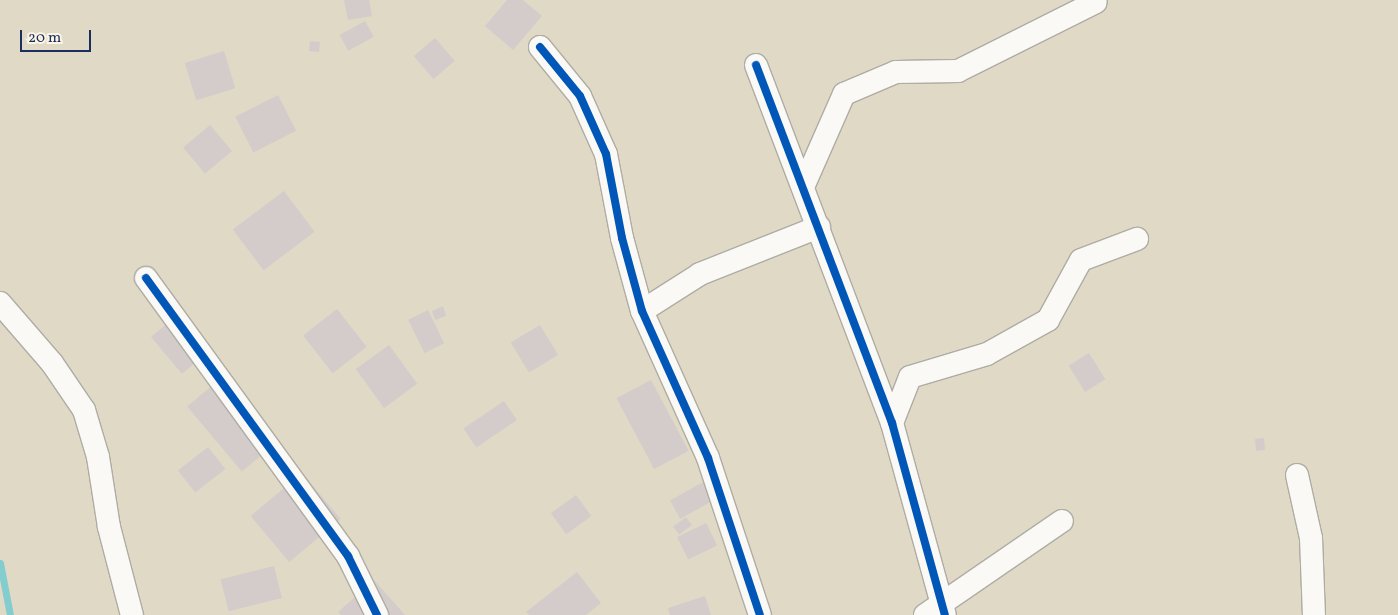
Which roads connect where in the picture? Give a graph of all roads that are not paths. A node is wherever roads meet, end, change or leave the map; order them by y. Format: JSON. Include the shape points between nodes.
{"nodes":[{"id":1,"x":1096,"y":2,"type":"dead end"},
{"id":2,"x":540,"y":47,"type":"dead end"},
{"id":3,"x":756,"y":65,"type":"dead end"},
{"id":4,"x":804,"y":187,"type":"junction"},
{"id":5,"x":819,"y":227,"type":"junction"},
{"id":6,"x":1137,"y":239,"type":"dead end"},
{"id":7,"x":146,"y":278,"type":"dead end"},
{"id":8,"x":0,"y":304,"type":"edge"},
{"id":9,"x":642,"y":311,"type":"junction"},
{"id":10,"x":892,"y":423,"type":"junction"},
{"id":11,"x":1297,"y":475,"type":"dead end"},
{"id":12,"x":1062,"y":521,"type":"dead end"},
{"id":13,"x":937,"y":612,"type":"edge"},
{"id":14,"x":132,"y":615,"type":"edge"},
{"id":15,"x":377,"y":615,"type":"edge"},
{"id":16,"x":760,"y":615,"type":"edge"},
{"id":17,"x":1314,"y":615,"type":"edge"}],
"edges":[{"from":1,"to":4,"type":"street","via":[[958,70],[896,72],[844,94]]},
{"from":2,"to":9,"type":"street","via":[[580,96],[606,154],[622,238]]},
{"from":3,"to":4,"type":"street"},
{"from":4,"to":5,"type":"street"},
{"from":5,"to":9,"type":"street","via":[[700,274]]},
{"from":5,"to":10,"type":"street"},
{"from":6,"to":10,"type":"street","via":[[1081,260],[1048,320],[987,354],[910,377]]},
{"from":7,"to":15,"type":"street","via":[[348,556]]},
{"from":8,"to":14,"type":"street","via":[[52,362],[84,410],[98,457],[109,527]]},
{"from":9,"to":16,"type":"street","via":[[708,458]]},
{"from":10,"to":13,"type":"street"},
{"from":11,"to":17,"type":"street","via":[[1311,538]]},
{"from":12,"to":13,"type":"street"}]}
